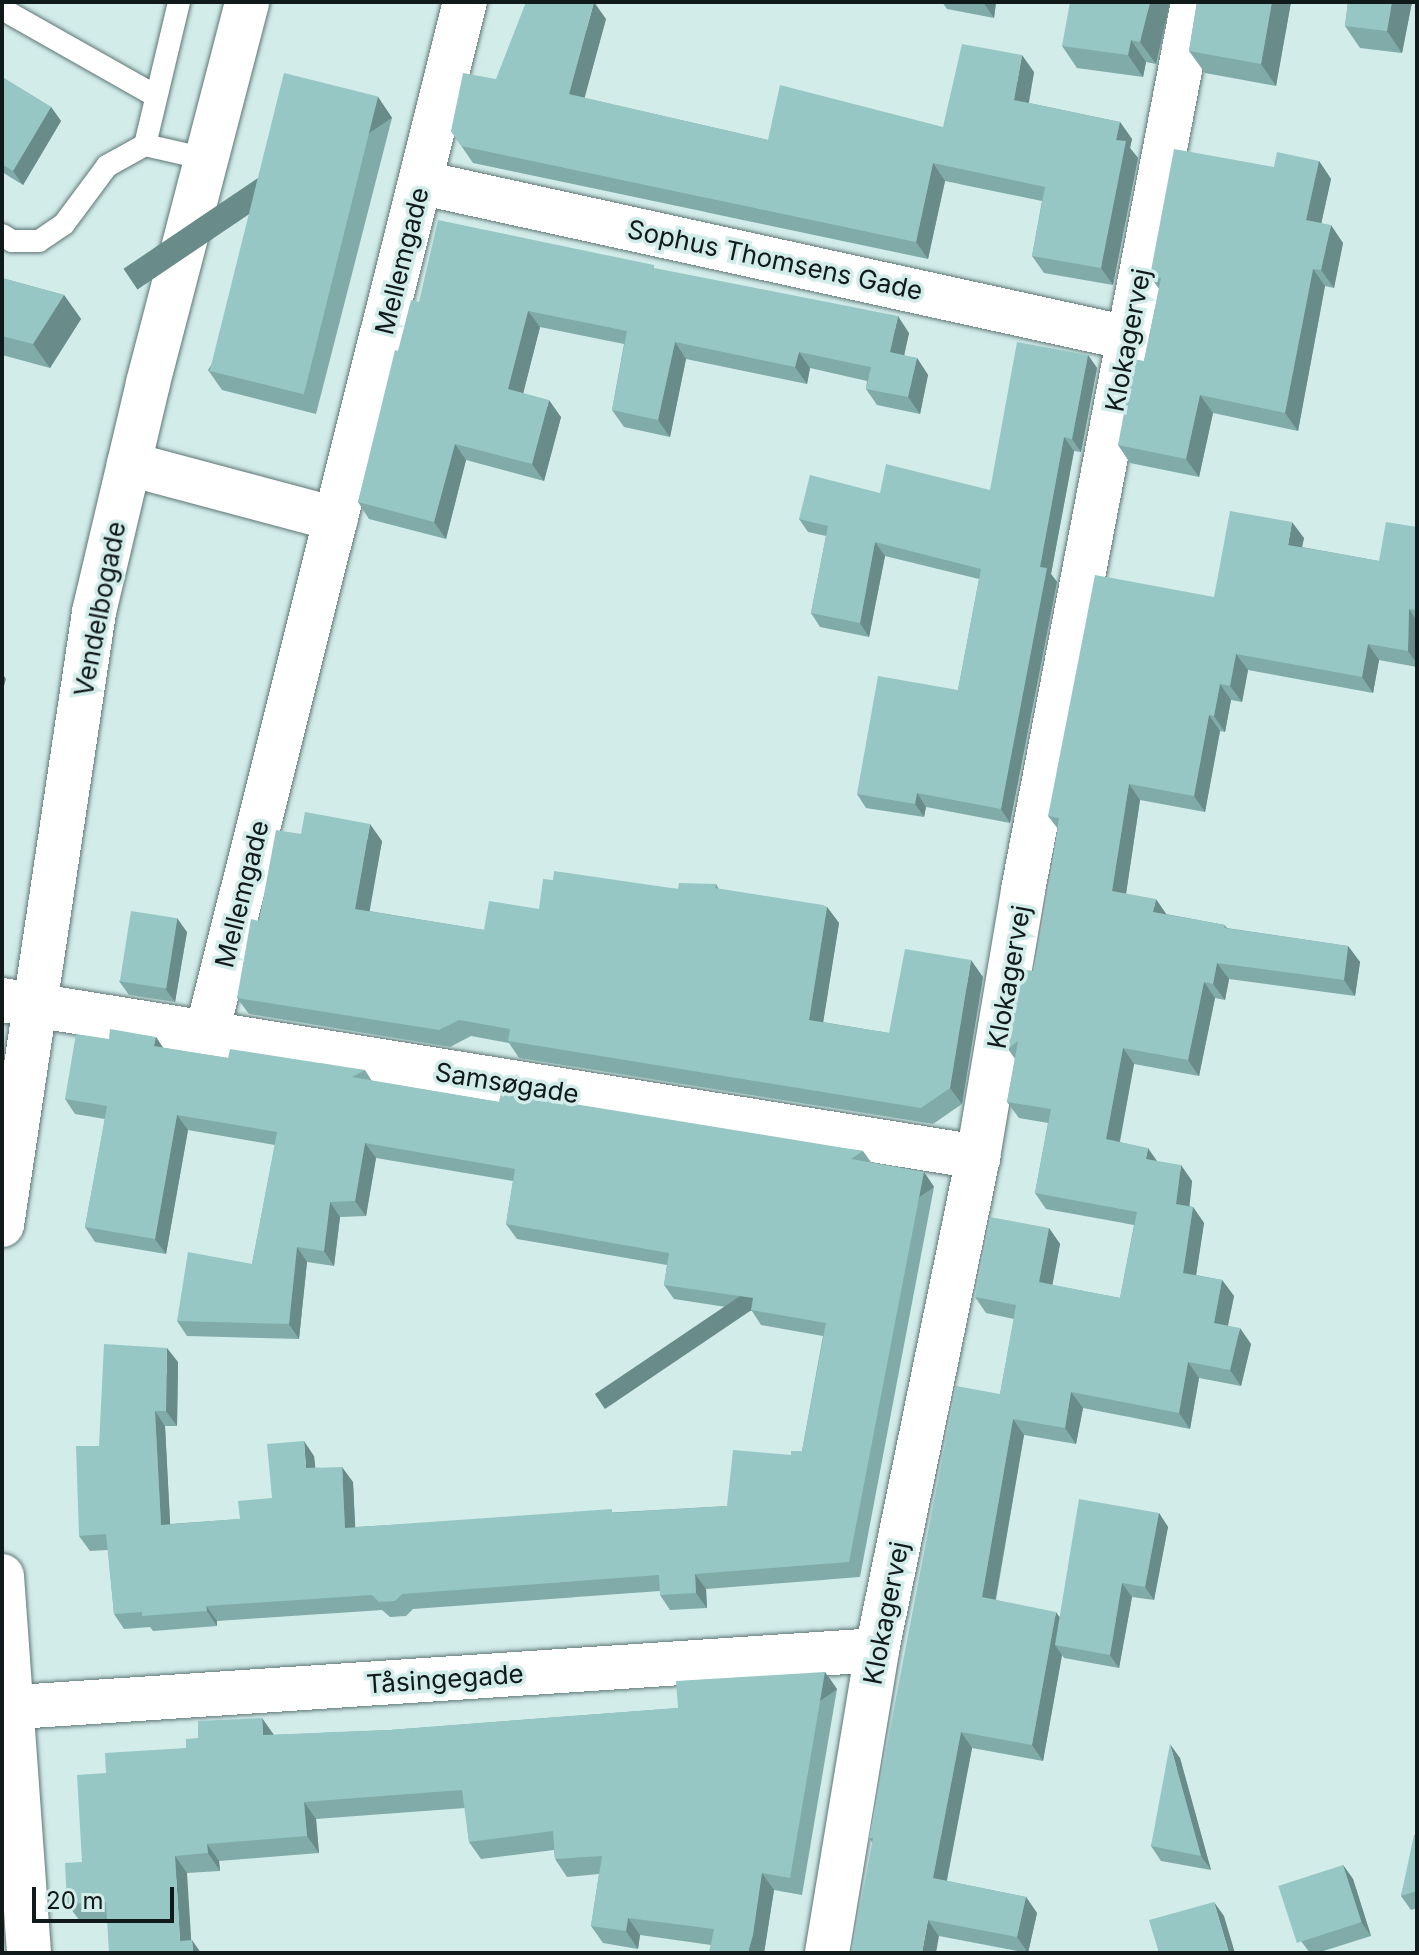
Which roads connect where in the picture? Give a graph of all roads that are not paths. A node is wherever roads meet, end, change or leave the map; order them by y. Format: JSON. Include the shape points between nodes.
{"nodes":[{"id":1,"x":179,"y":2,"type":"edge"},
{"id":2,"x":247,"y":2,"type":"edge"},
{"id":3,"x":465,"y":2,"type":"edge"},
{"id":4,"x":1193,"y":2,"type":"edge"},
{"id":5,"x":2,"y":9,"type":"edge"},
{"id":6,"x":156,"y":96,"type":"junction"},
{"id":7,"x":145,"y":145,"type":"junction"},
{"id":8,"x":206,"y":159,"type":"junction"},
{"id":9,"x":423,"y":183,"type":"junction"},
{"id":10,"x":2,"y":235,"type":"edge"},
{"id":11,"x":1128,"y":338,"type":"junction"},
{"id":12,"x":129,"y":464,"type":"junction"},
{"id":13,"x":336,"y":519,"type":"junction"},
{"id":14,"x":19,"y":1003,"type":"edge"},
{"id":15,"x":206,"y":1036,"type":"junction"},
{"id":16,"x":978,"y":1157,"type":"junction"},
{"id":17,"x":2,"y":1225,"type":"edge"},
{"id":18,"x":2,"y":1576,"type":"edge"},
{"id":19,"x":877,"y":1650,"type":"junction"},
{"id":20,"x":7,"y":1707,"type":"edge"},
{"id":21,"x":29,"y":1953,"type":"edge"},
{"id":22,"x":827,"y":1953,"type":"edge"}],
"edges":[{"from":1,"to":6,"type":"lane"},
{"from":2,"to":8,"type":"street","name":"Vendelbogade"},
{"from":3,"to":9,"type":"street","name":"Mellemgade"},
{"from":4,"to":11,"type":"street","name":"Klokagervej"},
{"from":5,"to":6,"type":"lane"},
{"from":6,"to":7,"type":"lane"},
{"from":7,"to":8,"type":"lane"},
{"from":7,"to":10,"type":"lane","via":[[107,166],[64,224],[39,241],[12,241]]},
{"from":8,"to":12,"type":"street","name":"Vendelbogade"},
{"from":9,"to":11,"type":"street","name":"Sophus Thomsens Gade"},
{"from":9,"to":13,"type":"street","name":"Mellemgade"},
{"from":11,"to":16,"type":"street","name":"Klokagervej"},
{"from":12,"to":13,"type":"street"},
{"from":12,"to":14,"type":"street","name":"Vendelbogade","via":[[94,612]]},
{"from":13,"to":15,"type":"street","name":"Mellemgade"},
{"from":14,"to":15,"type":"street","name":"Samsøgade"},
{"from":14,"to":17,"type":"street","name":"Vendelbogade"},
{"from":15,"to":16,"type":"street","name":"Samsøgade"},
{"from":16,"to":19,"type":"street","name":"Klokagervej"},
{"from":18,"to":20,"type":"street"},
{"from":19,"to":20,"type":"street","name":"Tåsingegade"},
{"from":19,"to":22,"type":"street","name":"Klokagervej"},
{"from":20,"to":21,"type":"street"}]}
